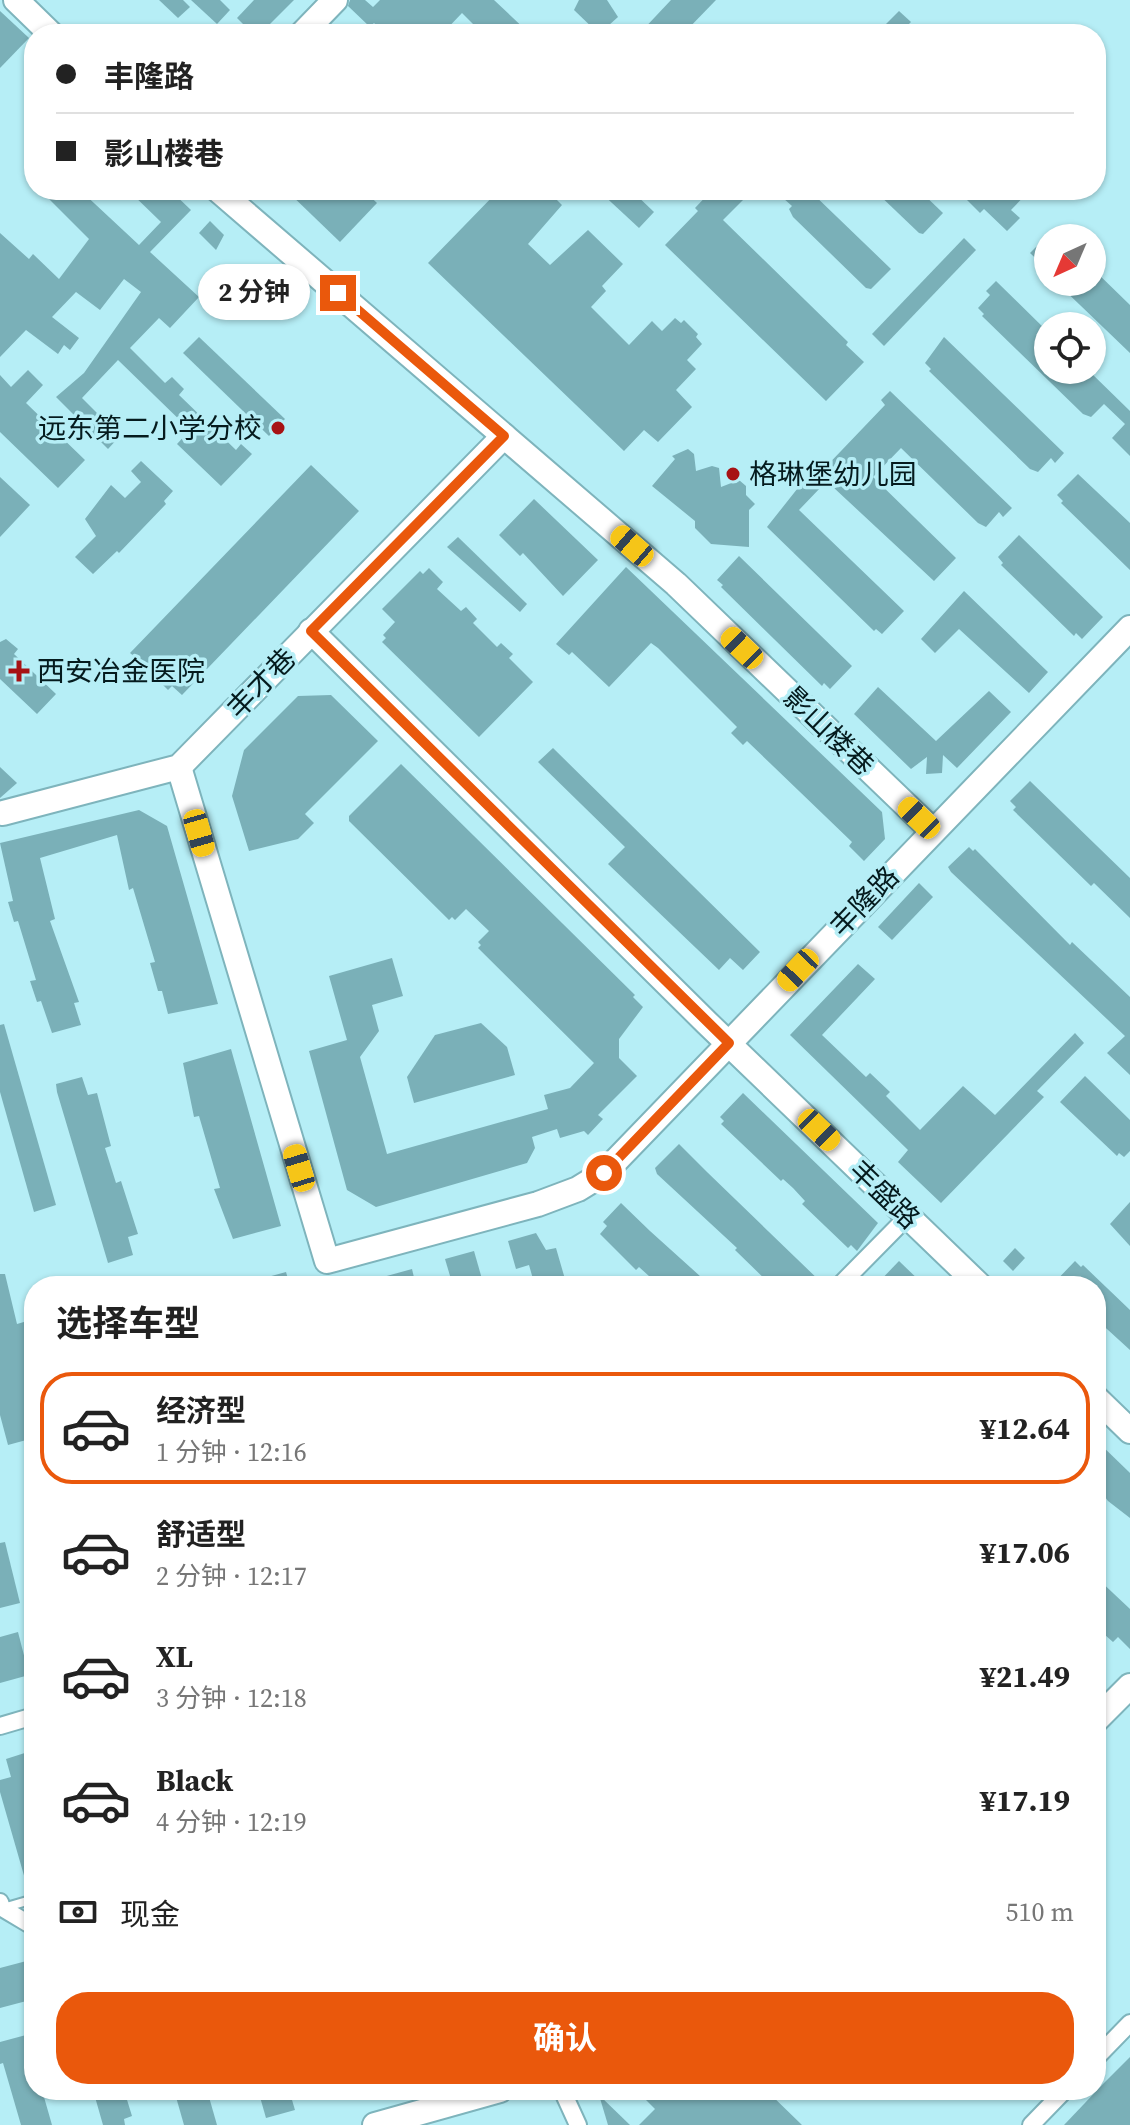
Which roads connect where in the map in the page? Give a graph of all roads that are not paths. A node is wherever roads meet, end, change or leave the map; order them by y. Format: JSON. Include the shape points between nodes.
{"nodes":[{"id":1,"x":16,"y":0,"type":"edge"},
{"id":2,"x":335,"y":0,"type":"edge"},
{"id":3,"x":41,"y":24,"type":"edge"},
{"id":4,"x":312,"y":24,"type":"edge"},
{"id":5,"x":230,"y":200,"type":"edge"},
{"id":6,"x":504,"y":436,"type":"junction"},
{"id":7,"x":1130,"y":628,"type":"edge"},
{"id":8,"x":311,"y":631,"type":"junction"},
{"id":9,"x":179,"y":767,"type":"junction"},
{"id":10,"x":3,"y":813,"type":"dead end"},
{"id":11,"x":933,"y":831,"type":"junction"},
{"id":12,"x":729,"y":1043,"type":"junction"},
{"id":13,"x":908,"y":1216,"type":"junction"},
{"id":14,"x":849,"y":1276,"type":"edge"},
{"id":15,"x":970,"y":1276,"type":"edge"},
{"id":16,"x":1106,"y":1408,"type":"edge"},
{"id":17,"x":1130,"y":1431,"type":"edge"},
{"id":18,"x":1130,"y":1686,"type":"edge"},
{"id":19,"x":1106,"y":1710,"type":"edge"},
{"id":20,"x":24,"y":1719,"type":"edge"},
{"id":21,"x":0,"y":1726,"type":"edge"},
{"id":22,"x":24,"y":1901,"type":"edge"},
{"id":23,"x":1,"y":1905,"type":"edge"},
{"id":24,"x":24,"y":1920,"type":"edge"},
{"id":25,"x":1130,"y":2023,"type":"edge"},
{"id":26,"x":1106,"y":2048,"type":"edge"},
{"id":27,"x":464,"y":2100,"type":"edge"},
{"id":28,"x":567,"y":2100,"type":"edge"},
{"id":29,"x":1055,"y":2100,"type":"edge"},
{"id":30,"x":375,"y":2125,"type":"edge"},
{"id":31,"x":578,"y":2125,"type":"edge"},
{"id":32,"x":1031,"y":2125,"type":"edge"}],
"edges":[{"from":1,"to":3,"type":"street"},
{"from":2,"to":4,"type":"street"},
{"from":5,"to":6,"type":"street","name":"影山楼巷"},
{"from":6,"to":8,"type":"street","name":"丰才巷"},
{"from":6,"to":11,"type":"street","name":"影山楼巷","via":[[676,584]]},
{"from":7,"to":11,"type":"street","name":"丰隆路"},
{"from":8,"to":9,"type":"street","name":"丰才巷"},
{"from":8,"to":12,"type":"street","name":"丰盛路"},
{"from":9,"to":10,"type":"street"},
{"from":9,"to":12,"type":"street","name":"丰隆路","via":[[327,1261],[578,1189],[628,1151]]},
{"from":11,"to":12,"type":"street","name":"丰隆路"},
{"from":12,"to":13,"type":"street","name":"丰盛路"},
{"from":13,"to":14,"type":"street"},
{"from":13,"to":15,"type":"street","name":"丰盛路"},
{"from":16,"to":17,"type":"street"},
{"from":18,"to":19,"type":"street"},
{"from":20,"to":21,"type":"street"},
{"from":22,"to":23,"type":"lane"},
{"from":23,"to":24,"type":"street"},
{"from":25,"to":26,"type":"street"},
{"from":27,"to":30,"type":"street"},
{"from":28,"to":31,"type":"street"},
{"from":29,"to":32,"type":"street"}]}
